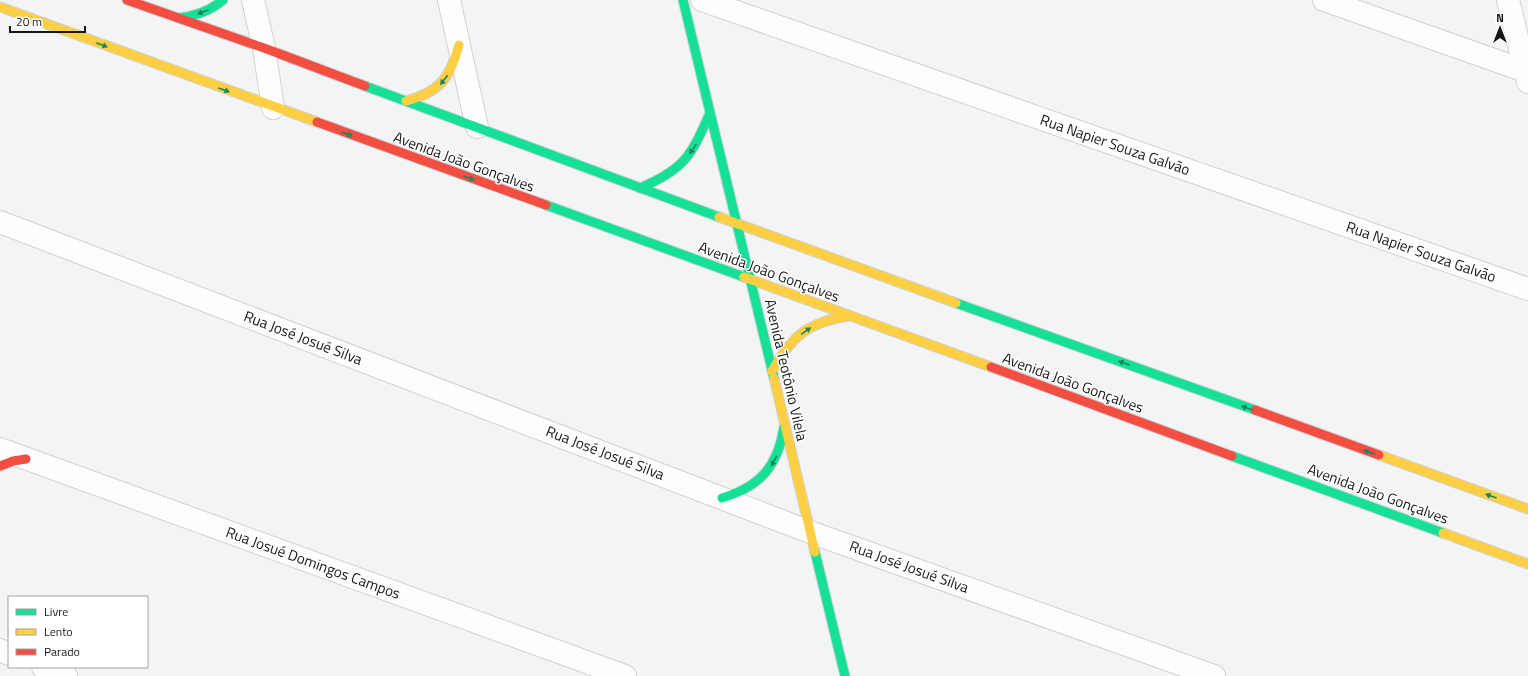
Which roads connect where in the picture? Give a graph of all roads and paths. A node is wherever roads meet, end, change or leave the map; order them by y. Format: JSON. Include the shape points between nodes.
{"nodes":[{"id":1,"x":127,"y":0,"type":"edge"},
{"id":2,"x":223,"y":0,"type":"edge"},
{"id":3,"x":253,"y":0,"type":"edge"},
{"id":4,"x":449,"y":0,"type":"edge"},
{"id":5,"x":683,"y":0,"type":"edge"},
{"id":6,"x":702,"y":0,"type":"edge"},
{"id":7,"x":1324,"y":0,"type":"edge"},
{"id":8,"x":1508,"y":0,"type":"edge"},
{"id":9,"x":0,"y":8,"type":"edge"},
{"id":10,"x":179,"y":18,"type":"junction"},
{"id":11,"x":459,"y":45,"type":"junction"},
{"id":12,"x":264,"y":48,"type":"junction"},
{"id":13,"x":1527,"y":75,"type":"edge"},
{"id":14,"x":406,"y":101,"type":"junction"},
{"id":15,"x":273,"y":108,"type":"junction"},
{"id":16,"x":710,"y":113,"type":"junction"},
{"id":17,"x":477,"y":127,"type":"junction"},
{"id":18,"x":640,"y":188,"type":"junction"},
{"id":19,"x":0,"y":222,"type":"edge"},
{"id":20,"x":736,"y":223,"type":"junction"},
{"id":21,"x":750,"y":279,"type":"junction"},
{"id":22,"x":1528,"y":289,"type":"edge"},
{"id":23,"x":849,"y":316,"type":"junction"},
{"id":24,"x":772,"y":371,"type":"junction"},
{"id":25,"x":784,"y":424,"type":"junction"},
{"id":26,"x":0,"y":449,"type":"edge"},
{"id":27,"x":26,"y":459,"type":"junction"},
{"id":28,"x":0,"y":466,"type":"edge"},
{"id":29,"x":722,"y":498,"type":"junction"},
{"id":30,"x":1528,"y":509,"type":"edge"},
{"id":31,"x":810,"y":532,"type":"junction"},
{"id":32,"x":1528,"y":564,"type":"edge"},
{"id":33,"x":840,"y":656,"type":"junction"},
{"id":34,"x":46,"y":668,"type":"edge"},
{"id":35,"x":834,"y":669,"type":"dead end"},
{"id":36,"x":66,"y":676,"type":"edge"},
{"id":37,"x":625,"y":676,"type":"edge"},
{"id":38,"x":845,"y":676,"type":"edge"},
{"id":39,"x":1214,"y":676,"type":"edge"}],
"edges":[{"from":1,"to":10,"type":"main road"},
{"from":2,"to":10,"type":"main road","one_way":true,"via":[[208,11]]},
{"from":3,"to":12,"type":"street"},
{"from":4,"to":11,"type":"street"},
{"from":5,"to":16,"type":"main road","name":"Avenida Teotônio Vilela"},
{"from":6,"to":22,"type":"street","name":"Rua Napier Souza Galvão"},
{"from":7,"to":13,"type":"street"},
{"from":8,"to":13,"type":"street"},
{"from":9,"to":15,"type":"main road","name":"Avenida João Gonçalves","one_way":true},
{"from":10,"to":12,"type":"main road"},
{"from":11,"to":14,"type":"main road","one_way":true,"via":[[454,65],[443,83],[426,96]]},
{"from":11,"to":17,"type":"street"},
{"from":12,"to":14,"type":"main road"},
{"from":12,"to":15,"type":"street"},
{"from":14,"to":17,"type":"main road"},
{"from":15,"to":21,"type":"main road","name":"Avenida João Gonçalves","one_way":true},
{"from":16,"to":18,"type":"main road","one_way":true,"via":[[696,146],[685,160],[672,172]]},
{"from":16,"to":20,"type":"main road","name":"Avenida Teotônio Vilela"},
{"from":17,"to":18,"type":"main road"},
{"from":18,"to":20,"type":"main road"},
{"from":19,"to":29,"type":"street","name":"Rua José Josué Silva"},
{"from":20,"to":21,"type":"main road","name":"Avenida Teotônio Vilela"},
{"from":30,"to":20,"type":"main road","one_way":true},
{"from":21,"to":23,"type":"main road","name":"Avenida João Gonçalves"},
{"from":21,"to":24,"type":"main road","name":"Avenida Teotônio Vilela"},
{"from":24,"to":23,"type":"main road","one_way":true,"via":[[785,349],[803,332],[825,321]]},
{"from":23,"to":32,"type":"main road","name":"Avenida João Gonçalves"},
{"from":24,"to":25,"type":"main road","name":"Avenida Teotônio Vilela"},
{"from":25,"to":29,"type":"main road","one_way":true,"via":[[780,450],[767,473],[747,489]]},
{"from":25,"to":31,"type":"main road","name":"Avenida Teotônio Vilela"},
{"from":26,"to":27,"type":"street","name":"Rua Josué Domingos Campos"},
{"from":27,"to":28,"type":"main road"},
{"from":27,"to":37,"type":"street","name":"Rua Josué Domingos Campos"},
{"from":29,"to":31,"type":"street","name":"Rua José Josué Silva"},
{"from":31,"to":33,"type":"main road","name":"Avenida Teotônio Vilela"},
{"from":31,"to":39,"type":"street","name":"Rua José Josué Silva"},
{"from":33,"to":35,"type":"main road"},
{"from":33,"to":38,"type":"main road","name":"Avenida Teotônio Vilela"},
{"from":34,"to":36,"type":"street"}]}
